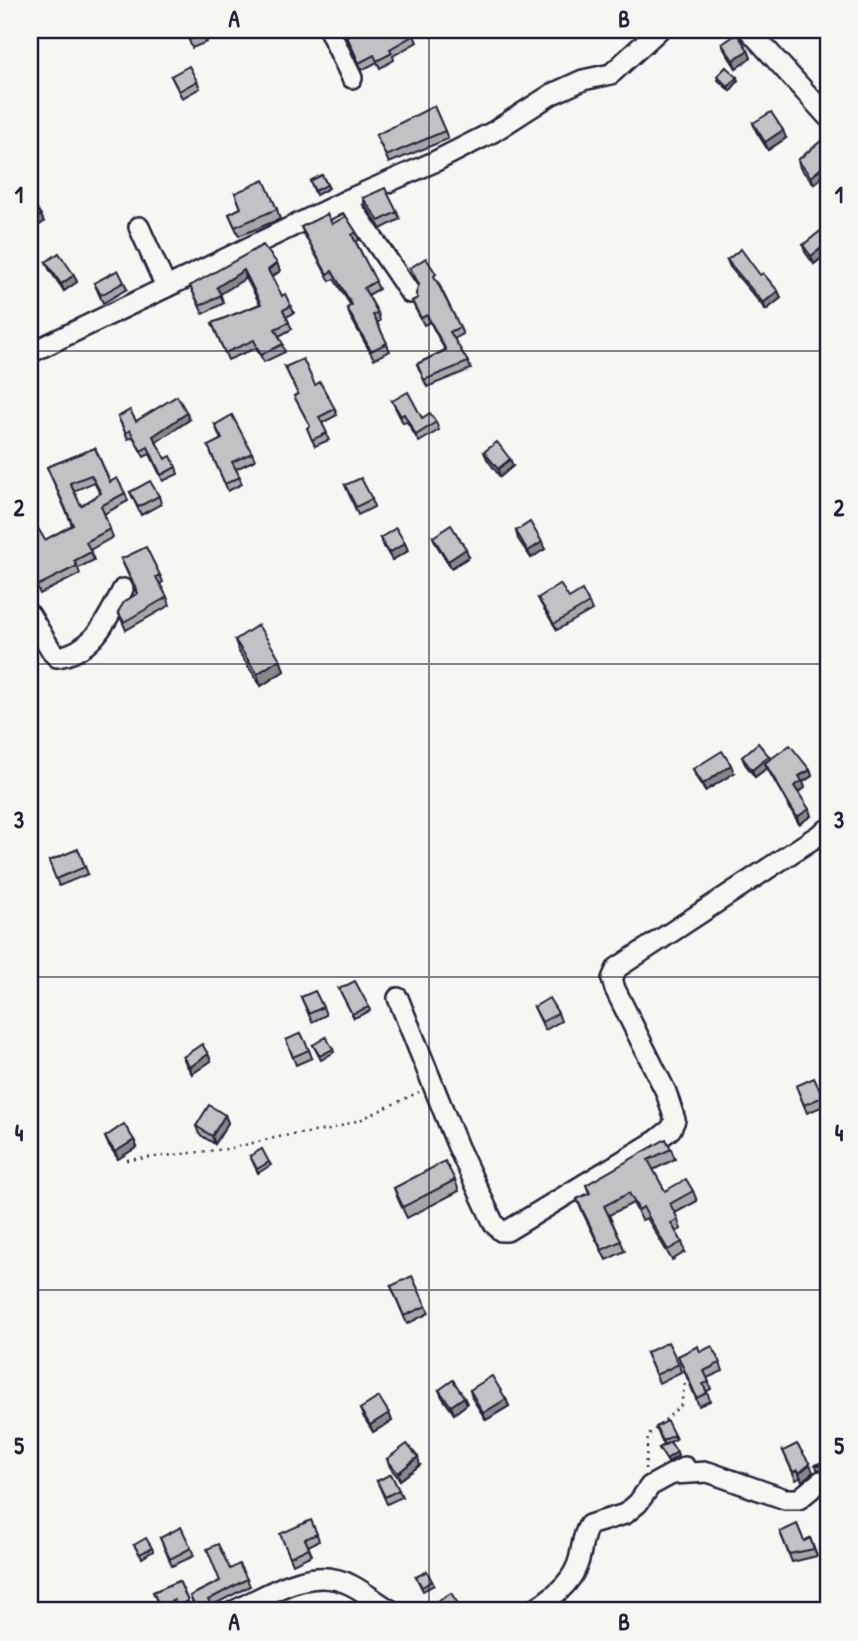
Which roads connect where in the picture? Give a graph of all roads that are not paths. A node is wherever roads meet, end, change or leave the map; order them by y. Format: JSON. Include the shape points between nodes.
{"nodes":[{"id":1,"x":329,"y":30,"type":"edge"},
{"id":2,"x":659,"y":30,"type":"edge"},
{"id":3,"x":749,"y":30,"type":"edge"},
{"id":4,"x":352,"y":78,"type":"dead end"},
{"id":5,"x":821,"y":96,"type":"edge"},
{"id":6,"x":828,"y":117,"type":"edge"},
{"id":7,"x":347,"y":200,"type":"junction"},
{"id":8,"x":139,"y":227,"type":"dead end"},
{"id":9,"x":166,"y":287,"type":"junction"},
{"id":10,"x":410,"y":293,"type":"dead end"},
{"id":11,"x":30,"y":353,"type":"edge"},
{"id":12,"x":123,"y":589,"type":"dead end"},
{"id":13,"x":30,"y":615,"type":"edge"},
{"id":14,"x":828,"y":829,"type":"edge"},
{"id":15,"x":397,"y":998,"type":"dead end"},
{"id":16,"x":821,"y":1481,"type":"dead end"},
{"id":17,"x":234,"y":1611,"type":"edge"},
{"id":18,"x":392,"y":1611,"type":"edge"},
{"id":19,"x":531,"y":1611,"type":"edge"}],
"edges":[{"from":1,"to":4,"type":"street"},
{"from":2,"to":7,"type":"street","via":[[611,74],[552,94],[446,156]]},
{"from":3,"to":5,"type":"street"},
{"from":5,"to":6,"type":"street"},
{"from":7,"to":9,"type":"street"},
{"from":7,"to":10,"type":"street"},
{"from":8,"to":9,"type":"street"},
{"from":9,"to":11,"type":"street"},
{"from":12,"to":13,"type":"street","via":[[100,632],[69,655],[53,653]]},
{"from":14,"to":15,"type":"street","via":[[617,968],[612,979],[615,989],[676,1120],[657,1140],[507,1231],[495,1224],[458,1147]]},
{"from":16,"to":19,"type":"street","via":[[799,1499],[785,1499],[708,1472],[679,1471],[650,1486],[625,1514],[589,1525],[576,1568],[565,1586]]},
{"from":17,"to":18,"type":"street","via":[[294,1581],[328,1577],[349,1584]]}]}
